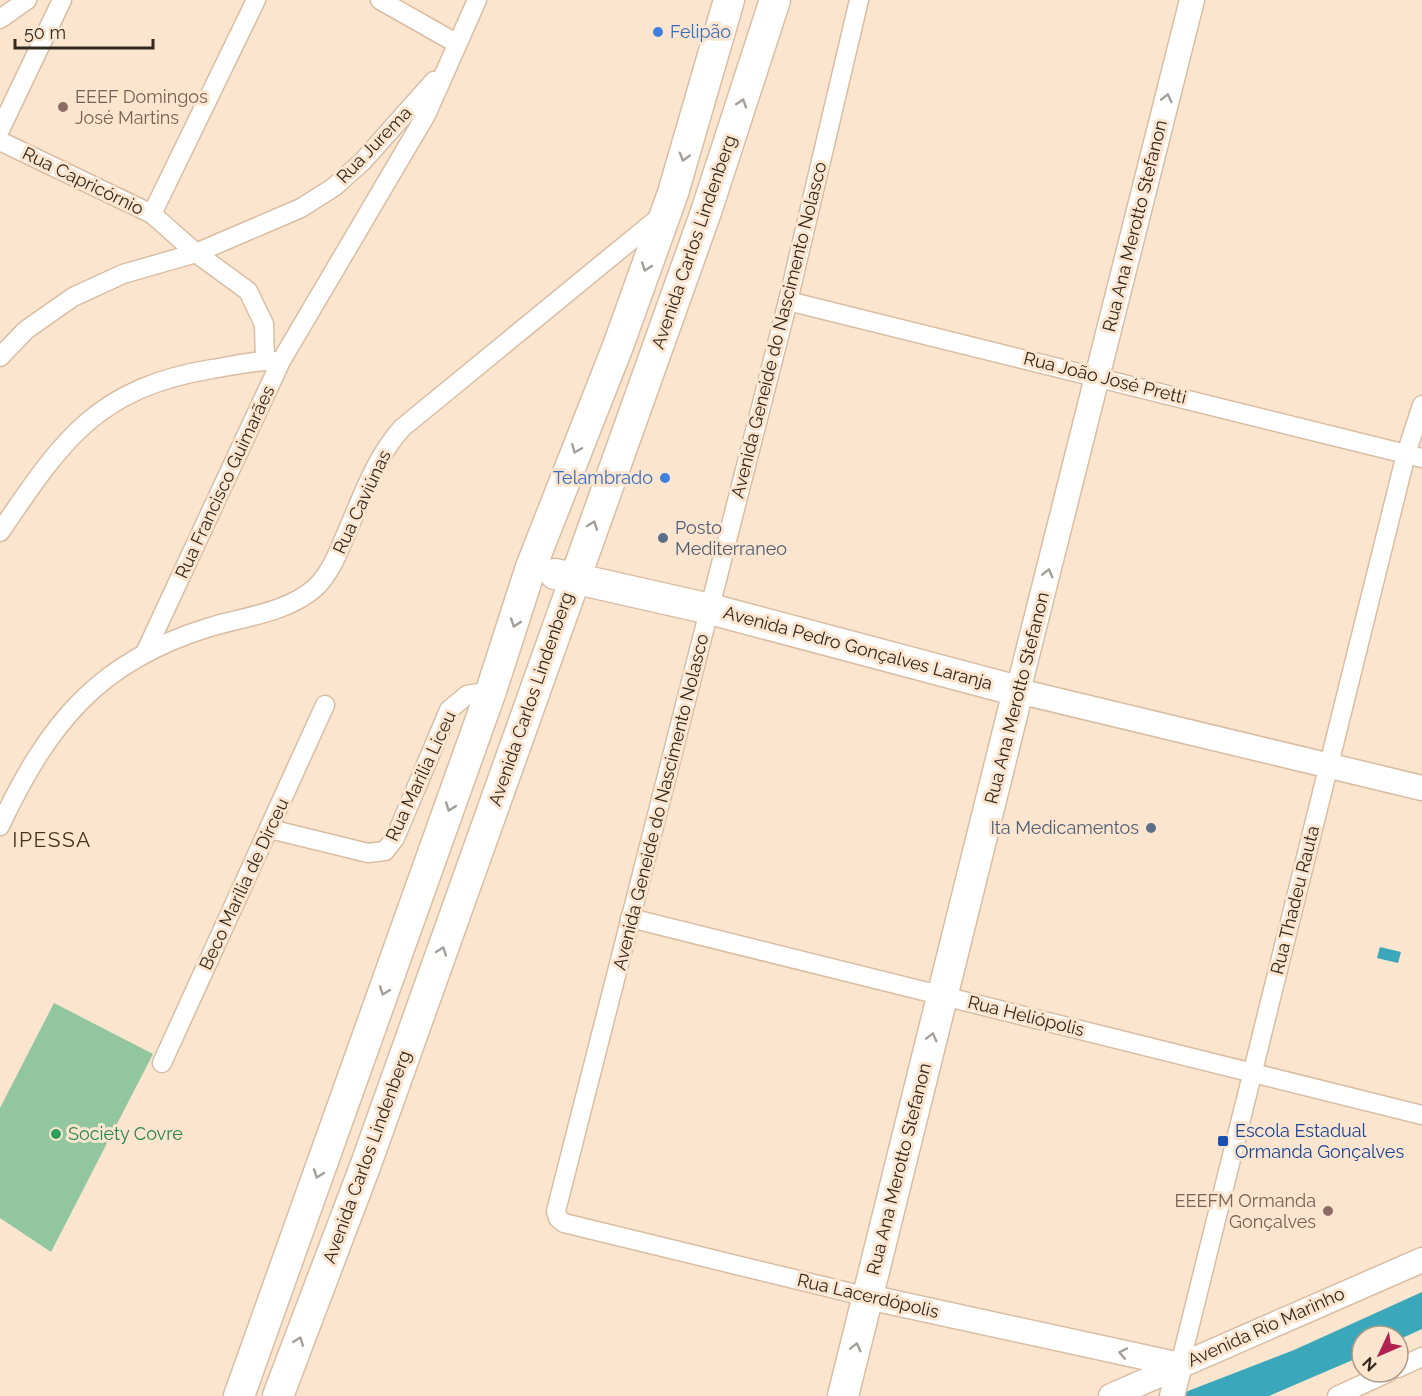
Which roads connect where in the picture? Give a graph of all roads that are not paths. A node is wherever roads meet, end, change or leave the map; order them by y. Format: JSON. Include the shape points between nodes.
{"nodes":[{"id":1,"x":27,"y":0,"type":"edge"},
{"id":2,"x":62,"y":0,"type":"edge"},
{"id":3,"x":256,"y":0,"type":"edge"},
{"id":4,"x":380,"y":0,"type":"edge"},
{"id":5,"x":477,"y":0,"type":"edge"},
{"id":6,"x":729,"y":0,"type":"edge"},
{"id":7,"x":775,"y":0,"type":"edge"},
{"id":8,"x":859,"y":0,"type":"edge"},
{"id":9,"x":1192,"y":0,"type":"edge"},
{"id":10,"x":0,"y":19,"type":"edge"},
{"id":11,"x":456,"y":43,"type":"junction"},
{"id":12,"x":444,"y":70,"type":"junction"},
{"id":13,"x":426,"y":115,"type":"joint"},
{"id":14,"x":0,"y":130,"type":"edge"},
{"id":15,"x":0,"y":141,"type":"edge"},
{"id":16,"x":666,"y":212,"type":"junction"},
{"id":17,"x":152,"y":214,"type":"junction"},
{"id":18,"x":196,"y":253,"type":"junction"},
{"id":19,"x":788,"y":301,"type":"junction"},
{"id":20,"x":0,"y":357,"type":"edge"},
{"id":21,"x":273,"y":361,"type":"junction"},
{"id":22,"x":1097,"y":376,"type":"junction"},
{"id":23,"x":1422,"y":405,"type":"edge"},
{"id":24,"x":1414,"y":456,"type":"edge"},
{"id":25,"x":0,"y":532,"type":"edge"},
{"id":26,"x":531,"y":567,"type":"junction"},
{"id":27,"x":573,"y":580,"type":"junction"},
{"id":28,"x":710,"y":609,"type":"junction"},
{"id":29,"x":145,"y":653,"type":"junction"},
{"id":30,"x":1018,"y":690,"type":"junction"},
{"id":31,"x":491,"y":691,"type":"junction"},
{"id":32,"x":325,"y":705,"type":"dead end"},
{"id":33,"x":1329,"y":765,"type":"junction"},
{"id":34,"x":1422,"y":788,"type":"edge"},
{"id":35,"x":0,"y":826,"type":"edge"},
{"id":36,"x":270,"y":829,"type":"junction"},
{"id":37,"x":630,"y":918,"type":"junction"},
{"id":38,"x":943,"y":996,"type":"junction"},
{"id":39,"x":162,"y":1063,"type":"dead end"},
{"id":40,"x":1253,"y":1073,"type":"junction"},
{"id":41,"x":1422,"y":1115,"type":"edge"},
{"id":42,"x":558,"y":1218,"type":"joint"},
{"id":43,"x":1422,"y":1260,"type":"edge"},
{"id":44,"x":868,"y":1297,"type":"junction"},
{"id":45,"x":1180,"y":1365,"type":"junction"},
{"id":46,"x":1363,"y":1384,"type":"edge"},
{"id":47,"x":239,"y":1396,"type":"edge"},
{"id":48,"x":278,"y":1396,"type":"edge"},
{"id":49,"x":843,"y":1396,"type":"edge"},
{"id":50,"x":1111,"y":1396,"type":"edge"},
{"id":51,"x":1173,"y":1396,"type":"edge"},
{"id":52,"x":1337,"y":1396,"type":"edge"}],
"edges":[{"from":1,"to":10,"type":"street"},
{"from":2,"to":14,"type":"street"},
{"from":3,"to":17,"type":"street"},
{"from":4,"to":11,"type":"street"},
{"from":5,"to":11,"type":"street","name":"Rua Jurema"},
{"from":6,"to":16,"type":"main road","name":"Avenida Carlos Lindenberg","one_way":true},
{"from":27,"to":7,"type":"main road","name":"Avenida Carlos Lindenberg","one_way":true,"via":[[706,212]]},
{"from":8,"to":19,"type":"street","name":"Avenida Geneide do Nascimento Nolasco"},
{"from":22,"to":9,"type":"street","name":"Rua Ana Merotto Stefanon","one_way":true},
{"from":11,"to":12,"type":"street","name":"Rua Jurema"},
{"from":12,"to":13,"type":"street","name":"Rua Jurema"},
{"from":12,"to":18,"type":"street","name":"Rua Jurema","via":[[363,161],[334,187],[302,208]]},
{"from":13,"to":21,"type":"street","name":"Rua Francisco Guimarães"},
{"from":15,"to":17,"type":"street","name":"Rua Capricórnio"},
{"from":16,"to":26,"type":"main road","name":"Avenida Carlos Lindenberg","one_way":true},
{"from":16,"to":29,"type":"street","name":"Rua Caviúnas","via":[[402,428],[381,458],[333,565],[315,588],[291,603],[186,634]]},
{"from":17,"to":18,"type":"street","name":"Rua Capricórnio"},
{"from":18,"to":20,"type":"street","name":"Rua Jurema","via":[[123,274],[73,297],[26,330]]},
{"from":18,"to":21,"type":"street","name":"Rua Capricórnio","via":[[248,291],[264,324]]},
{"from":19,"to":22,"type":"street","name":"Rua João José Pretti"},
{"from":19,"to":28,"type":"street","name":"Avenida Geneide do Nascimento Nolasco"},
{"from":21,"to":25,"type":"street","via":[[174,376],[134,390],[94,414],[54,454]]},
{"from":21,"to":29,"type":"street","name":"Rua Francisco Guimarães"},
{"from":22,"to":24,"type":"street","name":"Rua João José Pretti"},
{"from":30,"to":22,"type":"street","name":"Rua Ana Merotto Stefanon","one_way":true},
{"from":23,"to":24,"type":"street","name":"Rua Thadeu Rauta"},
{"from":24,"to":33,"type":"street","name":"Rua Thadeu Rauta"},
{"from":26,"to":27,"type":"main road","name":"Avenida Pedro Gonçalves Laranja"},
{"from":26,"to":31,"type":"main road","name":"Avenida Carlos Lindenberg","one_way":true},
{"from":27,"to":28,"type":"main road","name":"Avenida Pedro Gonçalves Laranja"},
{"from":48,"to":27,"type":"main road","name":"Avenida Carlos Lindenberg","one_way":true,"via":[[370,1153]]},
{"from":28,"to":30,"type":"main road","name":"Avenida Pedro Gonçalves Laranja"},
{"from":28,"to":37,"type":"street","name":"Avenida Geneide do Nascimento Nolasco"},
{"from":29,"to":35,"type":"street","via":[[103,681],[65,717],[31,764]]},
{"from":30,"to":33,"type":"street","name":"Avenida Pedro Gonçalves Laranja"},
{"from":30,"to":38,"type":"main road","name":"Rua Ana Merotto Stefanon"},
{"from":31,"to":36,"type":"street","name":"Rua Marília Liceu","via":[[467,695],[449,710],[395,838],[385,851],[368,853]]},
{"from":31,"to":47,"type":"main road","name":"Avenida Carlos Lindenberg","one_way":true},
{"from":32,"to":36,"type":"street","name":"Beco Marília de Dirceu"},
{"from":33,"to":34,"type":"street","name":"Avenida Pedro Gonçalves Laranja"},
{"from":33,"to":40,"type":"street","name":"Rua Thadeu Rauta"},
{"from":36,"to":39,"type":"street","name":"Beco Marília de Dirceu"},
{"from":37,"to":38,"type":"street","name":"Rua Heliópolis"},
{"from":37,"to":42,"type":"street","name":"Avenida Geneide do Nascimento Nolasco","via":[[556,1211]]},
{"from":38,"to":40,"type":"street","name":"Rua Heliópolis"},
{"from":44,"to":38,"type":"main road","name":"Rua Ana Merotto Stefanon","one_way":true},
{"from":40,"to":41,"type":"street","name":"Rua Heliópolis"},
{"from":40,"to":45,"type":"street","name":"Rua Thadeu Rauta"},
{"from":42,"to":44,"type":"street","name":"Rua Lacerdópolis","via":[[564,1223]]},
{"from":43,"to":45,"type":"street","name":"Avenida Rio Marinho"},
{"from":45,"to":44,"type":"street","name":"Rua Lacerdópolis","one_way":true},
{"from":49,"to":44,"type":"main road","name":"Rua Ana Merotto Stefanon","one_way":true},
{"from":45,"to":50,"type":"street","name":"Avenida Rio Marinho"},
{"from":45,"to":51,"type":"street","name":"Rua Thadeu Rauta"},
{"from":46,"to":52,"type":"street"}]}
